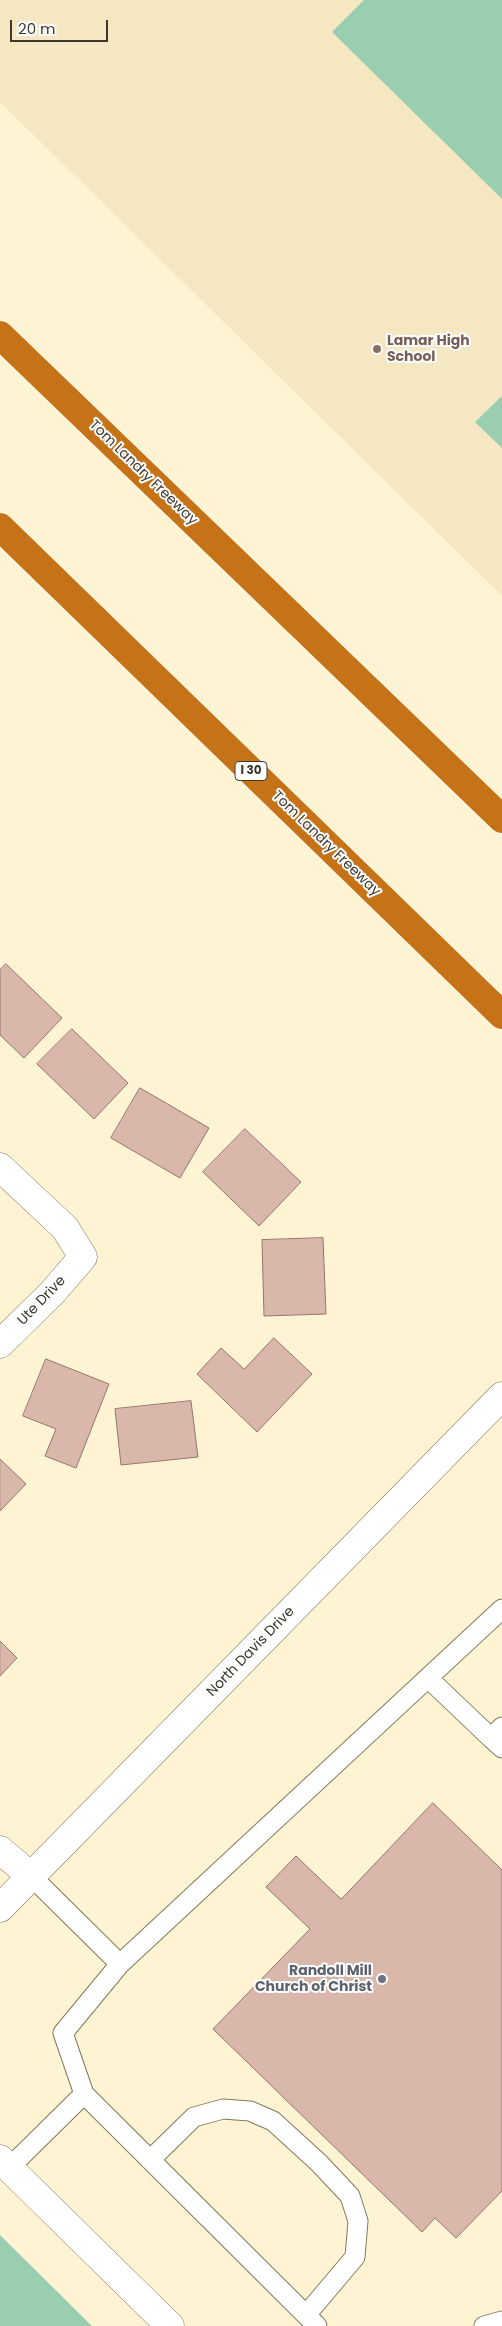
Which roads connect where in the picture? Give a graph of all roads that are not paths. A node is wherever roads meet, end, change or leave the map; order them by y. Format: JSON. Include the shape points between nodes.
{"nodes":[{"id":1,"x":0,"y":335,"type":"edge"},
{"id":2,"x":0,"y":527,"type":"edge"},
{"id":3,"x":502,"y":819,"type":"edge"},
{"id":4,"x":502,"y":1015,"type":"edge"},
{"id":5,"x":0,"y":1167,"type":"edge"},
{"id":6,"x":0,"y":1344,"type":"edge"},
{"id":7,"x":502,"y":1396,"type":"edge"},
{"id":8,"x":502,"y":1609,"type":"edge"},
{"id":9,"x":428,"y":1678,"type":"junction"},
{"id":10,"x":498,"y":1738,"type":"edge"},
{"id":11,"x":0,"y":1850,"type":"edge"},
{"id":12,"x":31,"y":1876,"type":"junction"},
{"id":13,"x":0,"y":1908,"type":"edge"},
{"id":14,"x":120,"y":1964,"type":"junction"},
{"id":15,"x":84,"y":2094,"type":"junction"},
{"id":16,"x":150,"y":2160,"type":"junction"},
{"id":17,"x":4,"y":2163,"type":"edge"},
{"id":18,"x":502,"y":2320,"type":"edge"},
{"id":19,"x":312,"y":2321,"type":"edge"},
{"id":20,"x":170,"y":2326,"type":"edge"},
{"id":21,"x":484,"y":2326,"type":"edge"}],
"edges":[{"from":1,"to":3,"type":"highway","name":"Tom Landry Freeway"},
{"from":2,"to":4,"type":"highway","name":"Tom Landry Freeway","number":"I 30"},
{"from":5,"to":6,"type":"street","name":"Ute Drive","via":[[65,1228],[83,1257]]},
{"from":7,"to":12,"type":"street","name":"North Davis Drive"},
{"from":8,"to":9,"type":"lane"},
{"from":9,"to":10,"type":"lane"},
{"from":9,"to":14,"type":"lane"},
{"from":11,"to":12,"type":"street"},
{"from":12,"to":13,"type":"street","name":"North Davis Drive"},
{"from":12,"to":14,"type":"lane"},
{"from":14,"to":15,"type":"lane","via":[[63,2033]]},
{"from":15,"to":16,"type":"lane"},
{"from":15,"to":17,"type":"lane"},
{"from":16,"to":19,"type":"lane"},
{"from":16,"to":19,"type":"lane","via":[[194,2117],[223,2109],[250,2111],[273,2122],[319,2163],[350,2196],[358,2222],[355,2257]]},
{"from":17,"to":20,"type":"street"},
{"from":18,"to":21,"type":"lane"}]}
